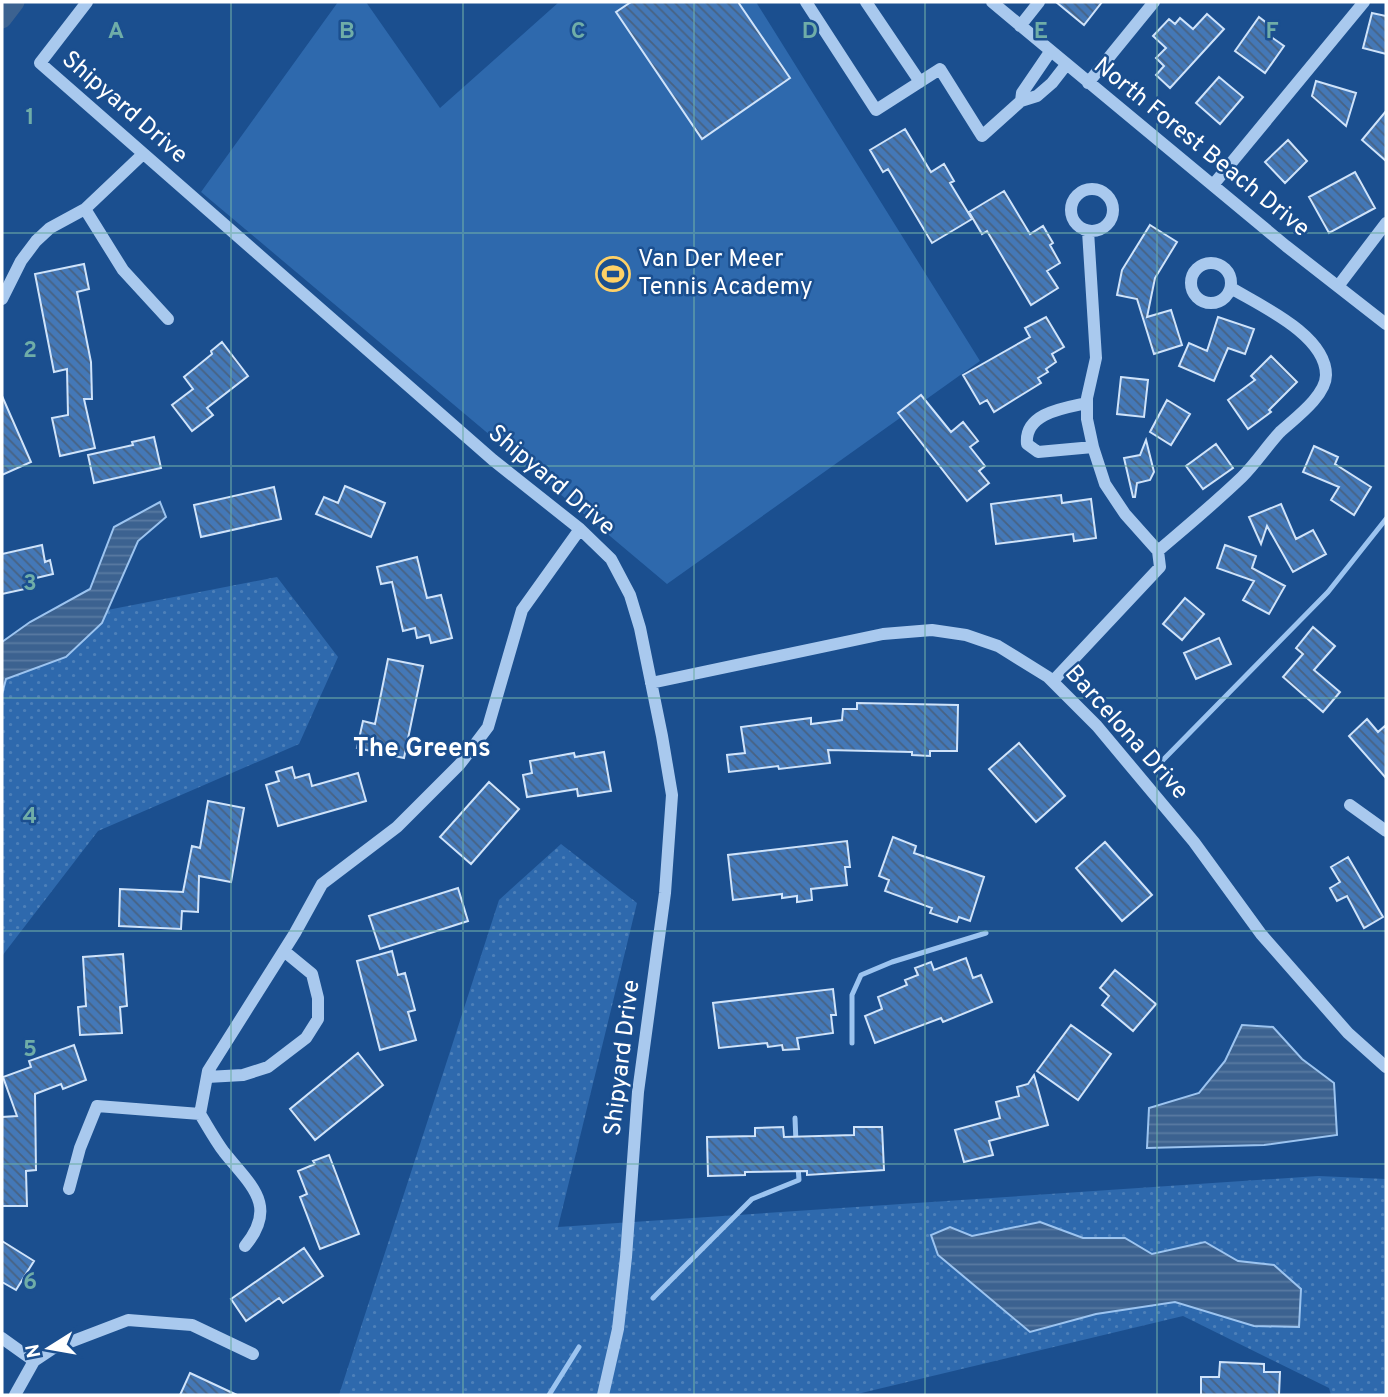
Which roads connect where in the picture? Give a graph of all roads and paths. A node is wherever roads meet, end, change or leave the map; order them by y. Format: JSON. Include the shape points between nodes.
{"nodes":[{"id":1,"x":87,"y":2,"type":"edge"},
{"id":2,"x":806,"y":2,"type":"edge"},
{"id":3,"x":866,"y":2,"type":"edge"},
{"id":4,"x":992,"y":2,"type":"edge"},
{"id":5,"x":1039,"y":2,"type":"edge"},
{"id":6,"x":1154,"y":2,"type":"edge"},
{"id":7,"x":1364,"y":2,"type":"edge"},
{"id":8,"x":1020,"y":26,"type":"junction"},
{"id":9,"x":1050,"y":52,"type":"junction"},
{"id":10,"x":1066,"y":65,"type":"junction"},
{"id":11,"x":919,"y":82,"type":"junction"},
{"id":12,"x":1088,"y":83,"type":"junction"},
{"id":13,"x":1021,"y":101,"type":"junction"},
{"id":14,"x":143,"y":154,"type":"junction"},
{"id":15,"x":1213,"y":185,"type":"junction"},
{"id":16,"x":85,"y":209,"type":"junction"},
{"id":17,"x":1386,"y":223,"type":"edge"},
{"id":18,"x":1088,"y":231,"type":"dead end"},
{"id":19,"x":1339,"y":285,"type":"junction"},
{"id":20,"x":1231,"y":288,"type":"dead end"},
{"id":21,"x":2,"y":299,"type":"edge"},
{"id":22,"x":168,"y":319,"type":"dead end"},
{"id":23,"x":1386,"y":324,"type":"edge"},
{"id":24,"x":1087,"y":403,"type":"junction"},
{"id":25,"x":1093,"y":447,"type":"junction"},
{"id":26,"x":580,"y":529,"type":"junction"},
{"id":27,"x":1158,"y":551,"type":"junction"},
{"id":28,"x":1052,"y":681,"type":"junction"},
{"id":29,"x":651,"y":683,"type":"junction"},
{"id":30,"x":1350,"y":805,"type":"dead end"},
{"id":31,"x":1386,"y":831,"type":"edge"},
{"id":32,"x":284,"y":951,"type":"junction"},
{"id":33,"x":1386,"y":1067,"type":"edge"},
{"id":34,"x":207,"y":1077,"type":"junction"},
{"id":35,"x":200,"y":1114,"type":"junction"},
{"id":36,"x":69,"y":1189,"type":"dead end"},
{"id":37,"x":245,"y":1246,"type":"dead end"},
{"id":38,"x":2,"y":1338,"type":"edge"},
{"id":39,"x":253,"y":1354,"type":"dead end"},
{"id":40,"x":34,"y":1361,"type":"junction"},
{"id":41,"x":15,"y":1395,"type":"edge"},
{"id":42,"x":603,"y":1395,"type":"edge"}],
"edges":[{"from":1,"to":14,"type":"street","name":"Shipyard Drive","via":[[40,63]]},
{"from":2,"to":11,"type":"street","via":[[876,110]]},
{"from":3,"to":11,"type":"street"},
{"from":4,"to":8,"type":"street","name":"North Forest Beach Drive"},
{"from":5,"to":8,"type":"street"},
{"from":6,"to":12,"type":"street"},
{"from":7,"to":15,"type":"street"},
{"from":8,"to":9,"type":"street","name":"North Forest Beach Drive"},
{"from":9,"to":10,"type":"street","name":"North Forest Beach Drive"},
{"from":9,"to":13,"type":"street"},
{"from":10,"to":12,"type":"street","name":"North Forest Beach Drive"},
{"from":10,"to":13,"type":"street","via":[[1037,96]]},
{"from":11,"to":13,"type":"street","via":[[940,69],[982,136]]},
{"from":12,"to":15,"type":"street","name":"North Forest Beach Drive"},
{"from":14,"to":16,"type":"street"},
{"from":14,"to":26,"type":"street","name":"Shipyard Drive","via":[[493,460]]},
{"from":15,"to":19,"type":"street","name":"North Forest Beach Drive"},
{"from":16,"to":21,"type":"street","via":[[36,241]]},
{"from":16,"to":22,"type":"street","via":[[123,270]]},
{"from":17,"to":19,"type":"street"},
{"from":18,"to":24,"type":"street","via":[[1096,358]]},
{"from":19,"to":23,"type":"street","name":"North Forest Beach Drive"},
{"from":20,"to":27,"type":"street","via":[[1299,329],[1320,355],[1326,375],[1323,388],[1244,475]]},
{"from":24,"to":25,"type":"street"},
{"from":24,"to":25,"type":"street","via":[[1057,410],[1031,424],[1027,444],[1038,452]]},
{"from":25,"to":27,"type":"street","via":[[1105,484]]},
{"from":26,"to":29,"type":"street","name":"Shipyard Drive","via":[[611,559],[630,595]]},
{"from":26,"to":32,"type":"street","via":[[522,610],[488,727],[460,764],[397,827],[322,884]]},
{"from":27,"to":28,"type":"street","via":[[1160,567]]},
{"from":28,"to":29,"type":"street","name":"Barcelona Drive","via":[[998,646],[932,630],[883,634]]},
{"from":28,"to":33,"type":"street","name":"Barcelona Drive","via":[[1097,726],[1194,842],[1261,933],[1348,1033]]},
{"from":29,"to":42,"type":"street","name":"Shipyard Drive","via":[[672,795],[665,893],[638,1091],[625,1269]]},
{"from":30,"to":31,"type":"street"},
{"from":32,"to":34,"type":"street"},
{"from":32,"to":34,"type":"street","via":[[312,974],[318,1019],[306,1038],[268,1067],[243,1075]]},
{"from":34,"to":35,"type":"street"},
{"from":35,"to":36,"type":"street","via":[[97,1106]]},
{"from":35,"to":37,"type":"street","via":[[259,1201],[258,1228]]},
{"from":38,"to":40,"type":"street"},
{"from":39,"to":40,"type":"street","via":[[192,1325],[128,1320],[52,1349]]},
{"from":40,"to":41,"type":"street"}]}
